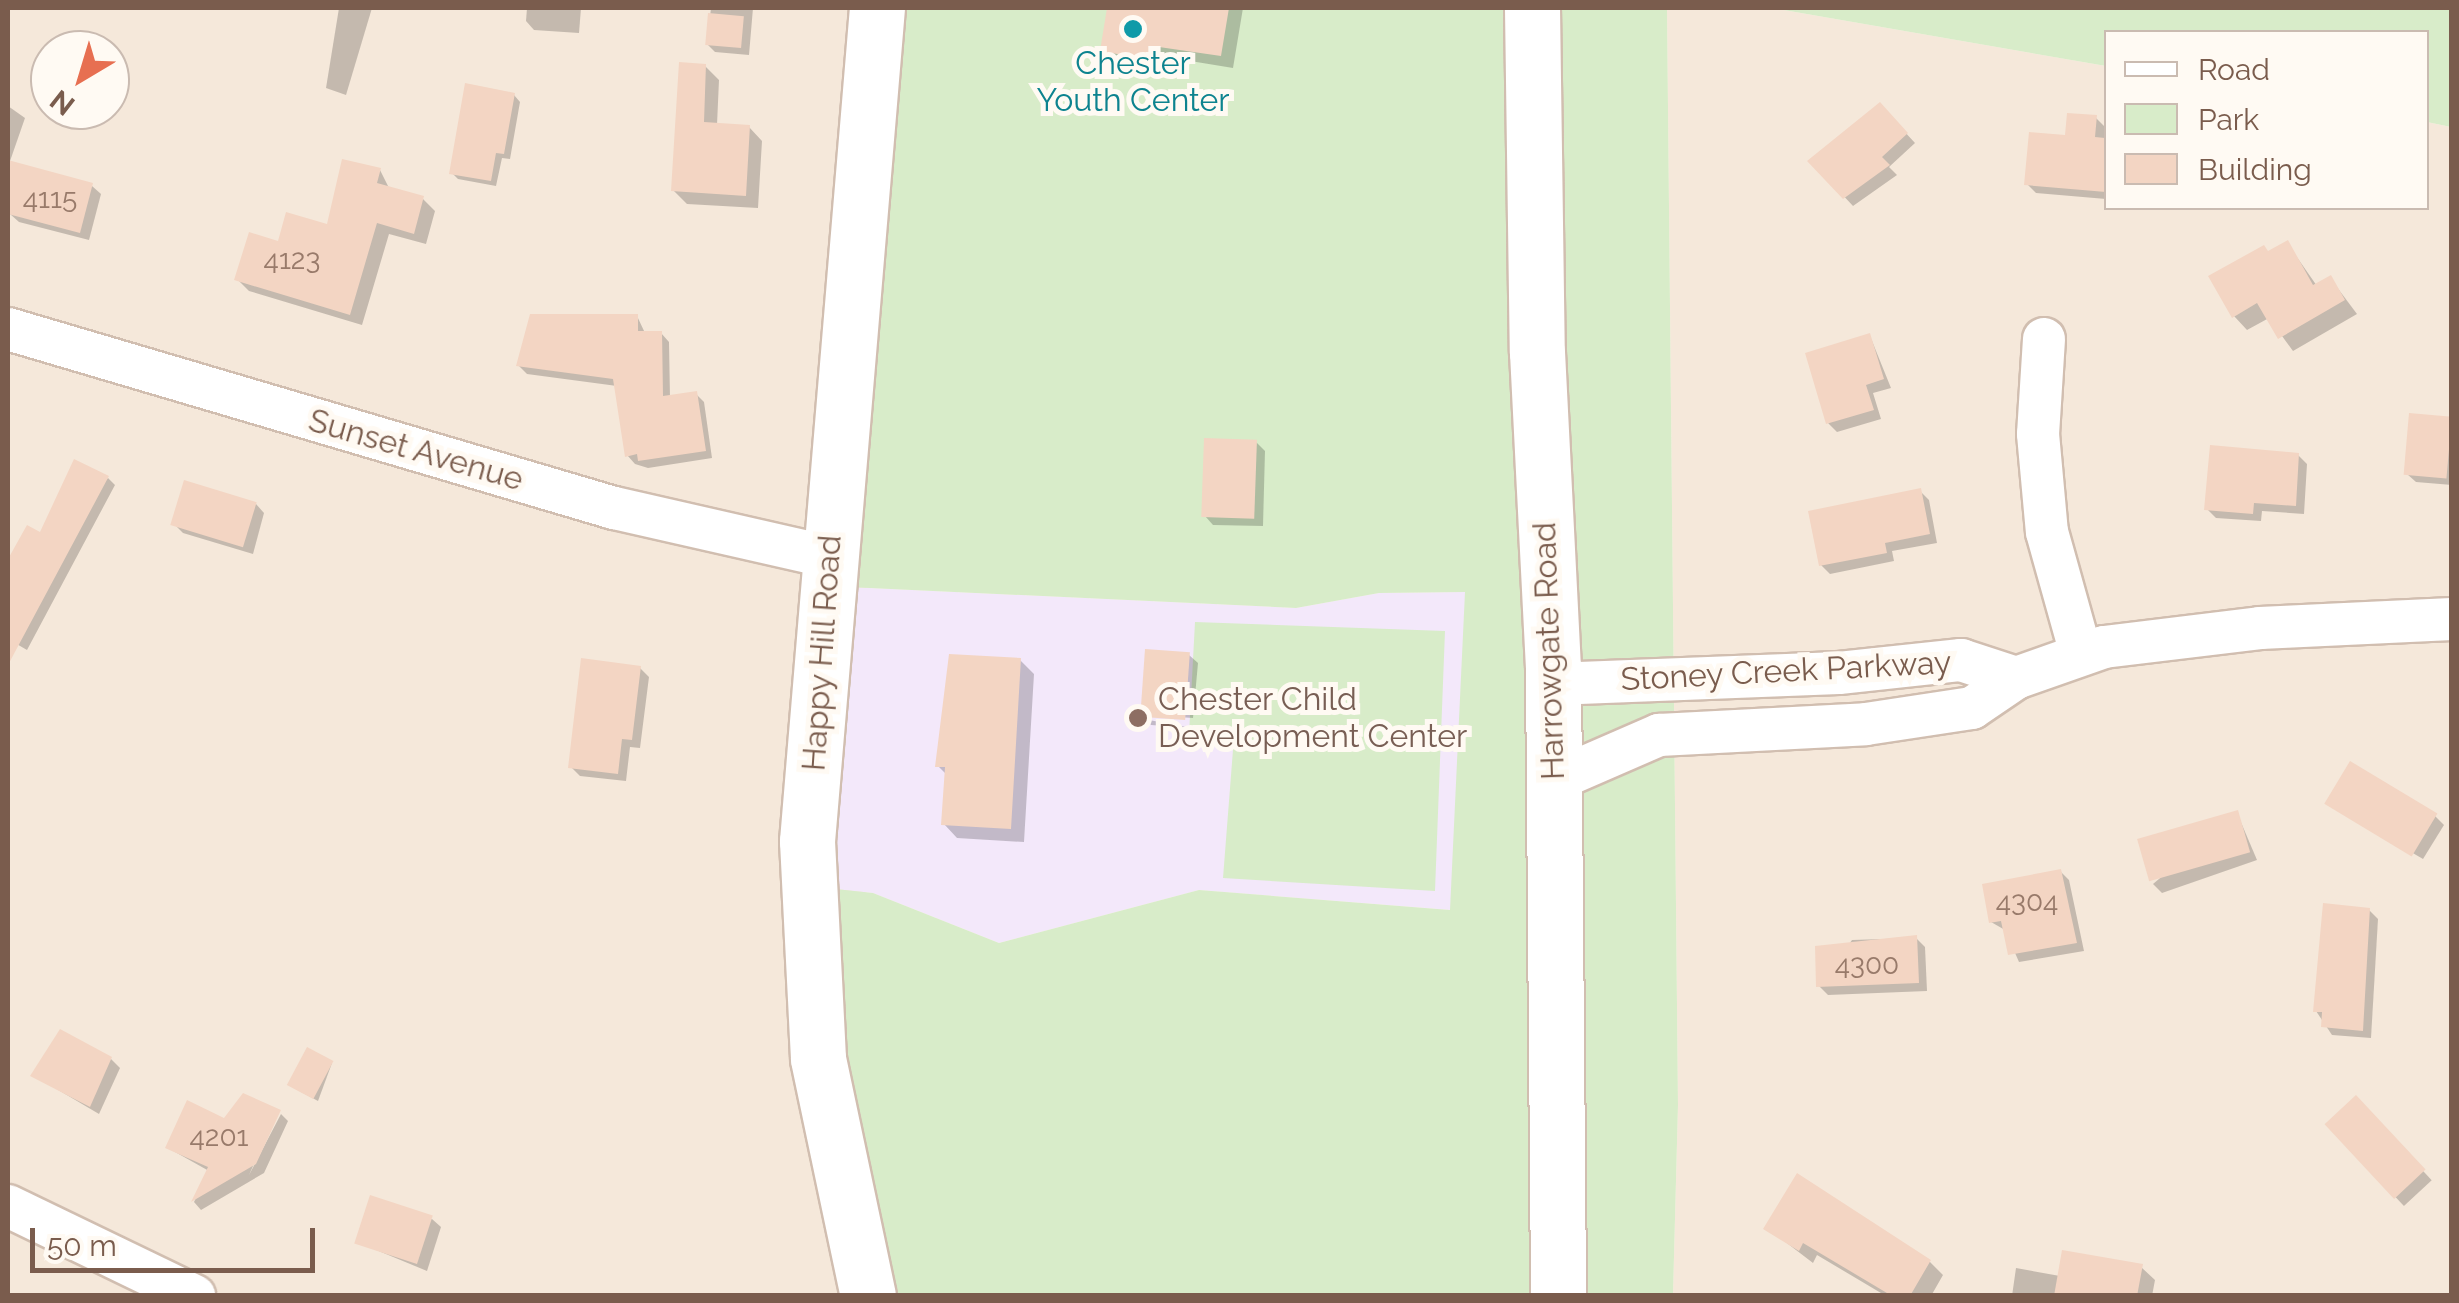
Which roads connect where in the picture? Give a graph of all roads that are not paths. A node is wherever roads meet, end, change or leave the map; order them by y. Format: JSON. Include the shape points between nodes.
{"nodes":[{"id":1,"x":877,"y":8,"type":"edge"},
{"id":2,"x":1532,"y":8,"type":"edge"},
{"id":3,"x":8,"y":329,"type":"edge"},
{"id":4,"x":2044,"y":340,"type":"dead end"},
{"id":5,"x":828,"y":557,"type":"junction"},
{"id":6,"x":2452,"y":619,"type":"edge"},
{"id":7,"x":2081,"y":654,"type":"junction"},
{"id":8,"x":2016,"y":678,"type":"junction"},
{"id":9,"x":1553,"y":684,"type":"junction"},
{"id":10,"x":1553,"y":781,"type":"junction"},
{"id":11,"x":8,"y":1206,"type":"edge"},
{"id":12,"x":194,"y":1296,"type":"edge"},
{"id":13,"x":868,"y":1296,"type":"edge"},
{"id":14,"x":1558,"y":1296,"type":"edge"}],
"edges":[{"from":1,"to":5,"type":"street","name":"Happy Hill Road"},
{"from":2,"to":9,"type":"street","name":"Harrowgate Road"},
{"from":3,"to":5,"type":"street","name":"Sunset Avenue","via":[[614,508]]},
{"from":4,"to":7,"type":"street","via":[[2038,434],[2048,532]]},
{"from":5,"to":13,"type":"street","name":"Happy Hill Road","via":[[807,928],[818,1058]]},
{"from":6,"to":7,"type":"street","name":"Stoney Creek Parkway","via":[[2260,628]]},
{"from":7,"to":8,"type":"street","name":"Stoney Creek Parkway"},
{"from":8,"to":9,"type":"street","name":"Stoney Creek Parkway","via":[[1961,660],[1839,674]]},
{"from":8,"to":10,"type":"street","name":"Stoney Creek Parkway","via":[[1972,708],[1866,724],[1659,736]]},
{"from":9,"to":10,"type":"street","name":"Harrowgate Road"},
{"from":10,"to":14,"type":"street","name":"Harrowgate Road"},
{"from":11,"to":12,"type":"street"}]}
